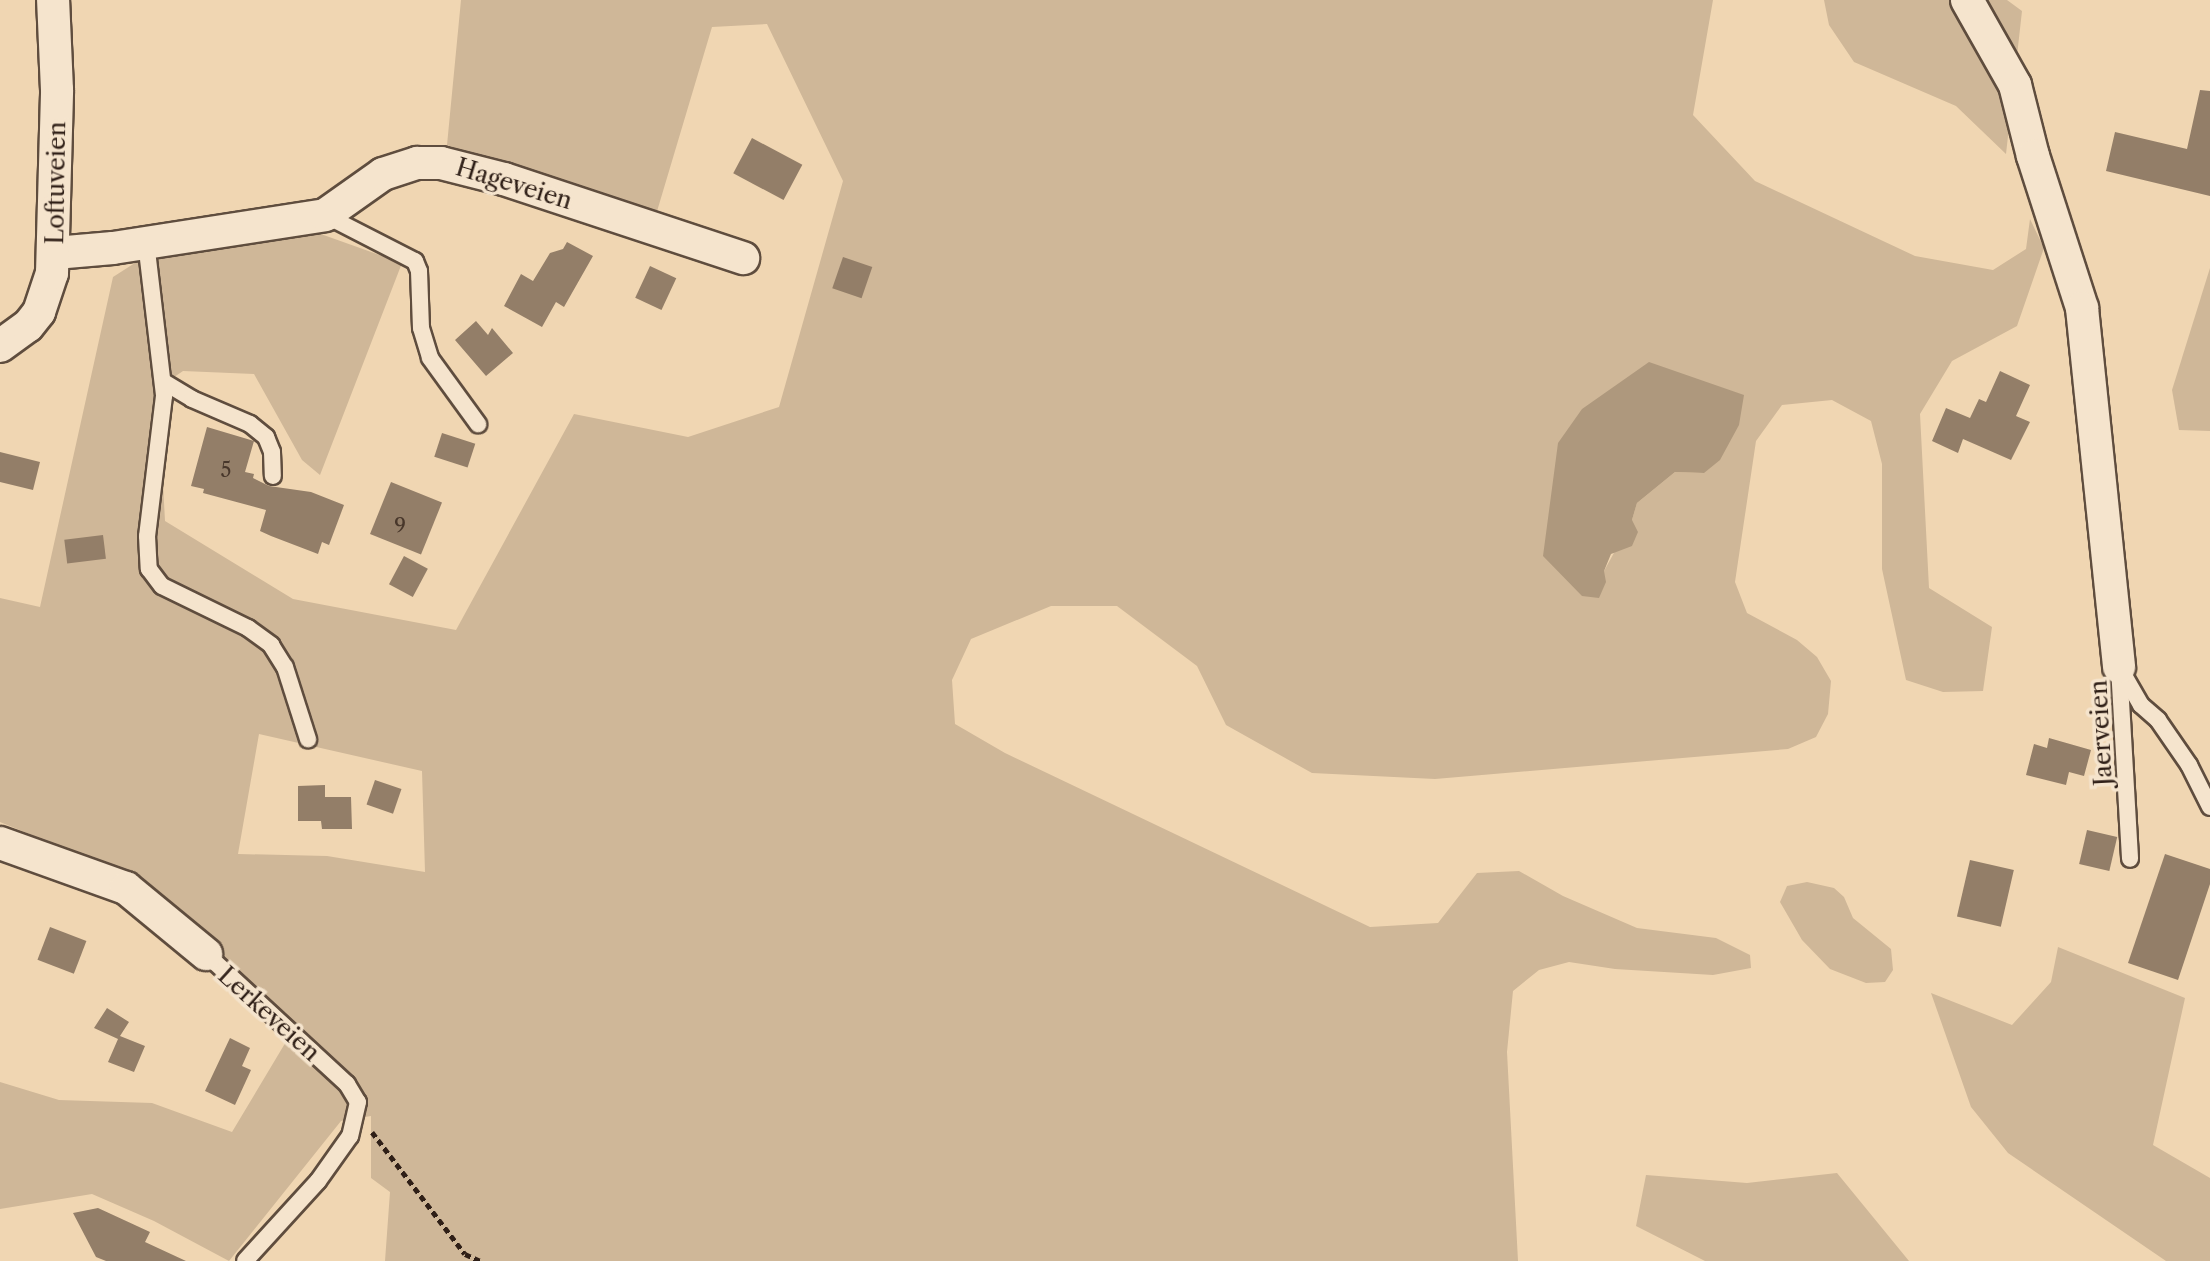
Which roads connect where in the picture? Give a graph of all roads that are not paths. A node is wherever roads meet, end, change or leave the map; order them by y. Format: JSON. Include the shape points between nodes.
{"nodes":[{"id":1,"x":53,"y":0,"type":"edge"},
{"id":2,"x":1967,"y":0,"type":"edge"},
{"id":3,"x":325,"y":215,"type":"junction"},
{"id":4,"x":146,"y":242,"type":"junction"},
{"id":5,"x":55,"y":253,"type":"junction"},
{"id":6,"x":743,"y":258,"type":"dead end"},
{"id":7,"x":0,"y":346,"type":"edge"},
{"id":8,"x":164,"y":382,"type":"junction"},
{"id":9,"x":478,"y":424,"type":"dead end"},
{"id":10,"x":273,"y":476,"type":"dead end"},
{"id":11,"x":2119,"y":667,"type":"junction"},
{"id":12,"x":308,"y":739,"type":"dead end"},
{"id":13,"x":2210,"y":807,"type":"edge"},
{"id":14,"x":0,"y":843,"type":"edge"},
{"id":15,"x":2130,"y":859,"type":"dead end"},
{"id":16,"x":206,"y":954,"type":"joint"},
{"id":17,"x":245,"y":1261,"type":"edge"}],
"edges":[{"from":1,"to":5,"type":"street","name":"Loftuveien"},
{"from":2,"to":11,"type":"street","via":[[2015,85],[2082,308]]},
{"from":3,"to":4,"type":"street","name":"Hageveien"},
{"from":3,"to":6,"type":"street","name":"Hageveien","via":[[383,174],[417,163],[441,163]]},
{"from":3,"to":9,"type":"lane","via":[[415,261],[421,328],[430,358]]},
{"from":4,"to":5,"type":"street","name":"Hageveien"},
{"from":4,"to":8,"type":"lane"},
{"from":5,"to":7,"type":"street","name":"Loftuveien","via":[[39,312]]},
{"from":8,"to":10,"type":"lane","via":[[266,437]]},
{"from":8,"to":12,"type":"lane","via":[[147,536],[149,569],[162,586],[248,628],[271,645],[285,667]]},
{"from":11,"to":13,"type":"lane","name":"Jaerveien","via":[[2141,705],[2189,765]]},
{"from":11,"to":15,"type":"lane","name":"Jaerveien"},
{"from":14,"to":16,"type":"street","name":"Lerkeveien","via":[[126,888]]},
{"from":16,"to":17,"type":"lane","name":"Lerkeveien","via":[[347,1084],[358,1102],[350,1136],[318,1181]]}]}
